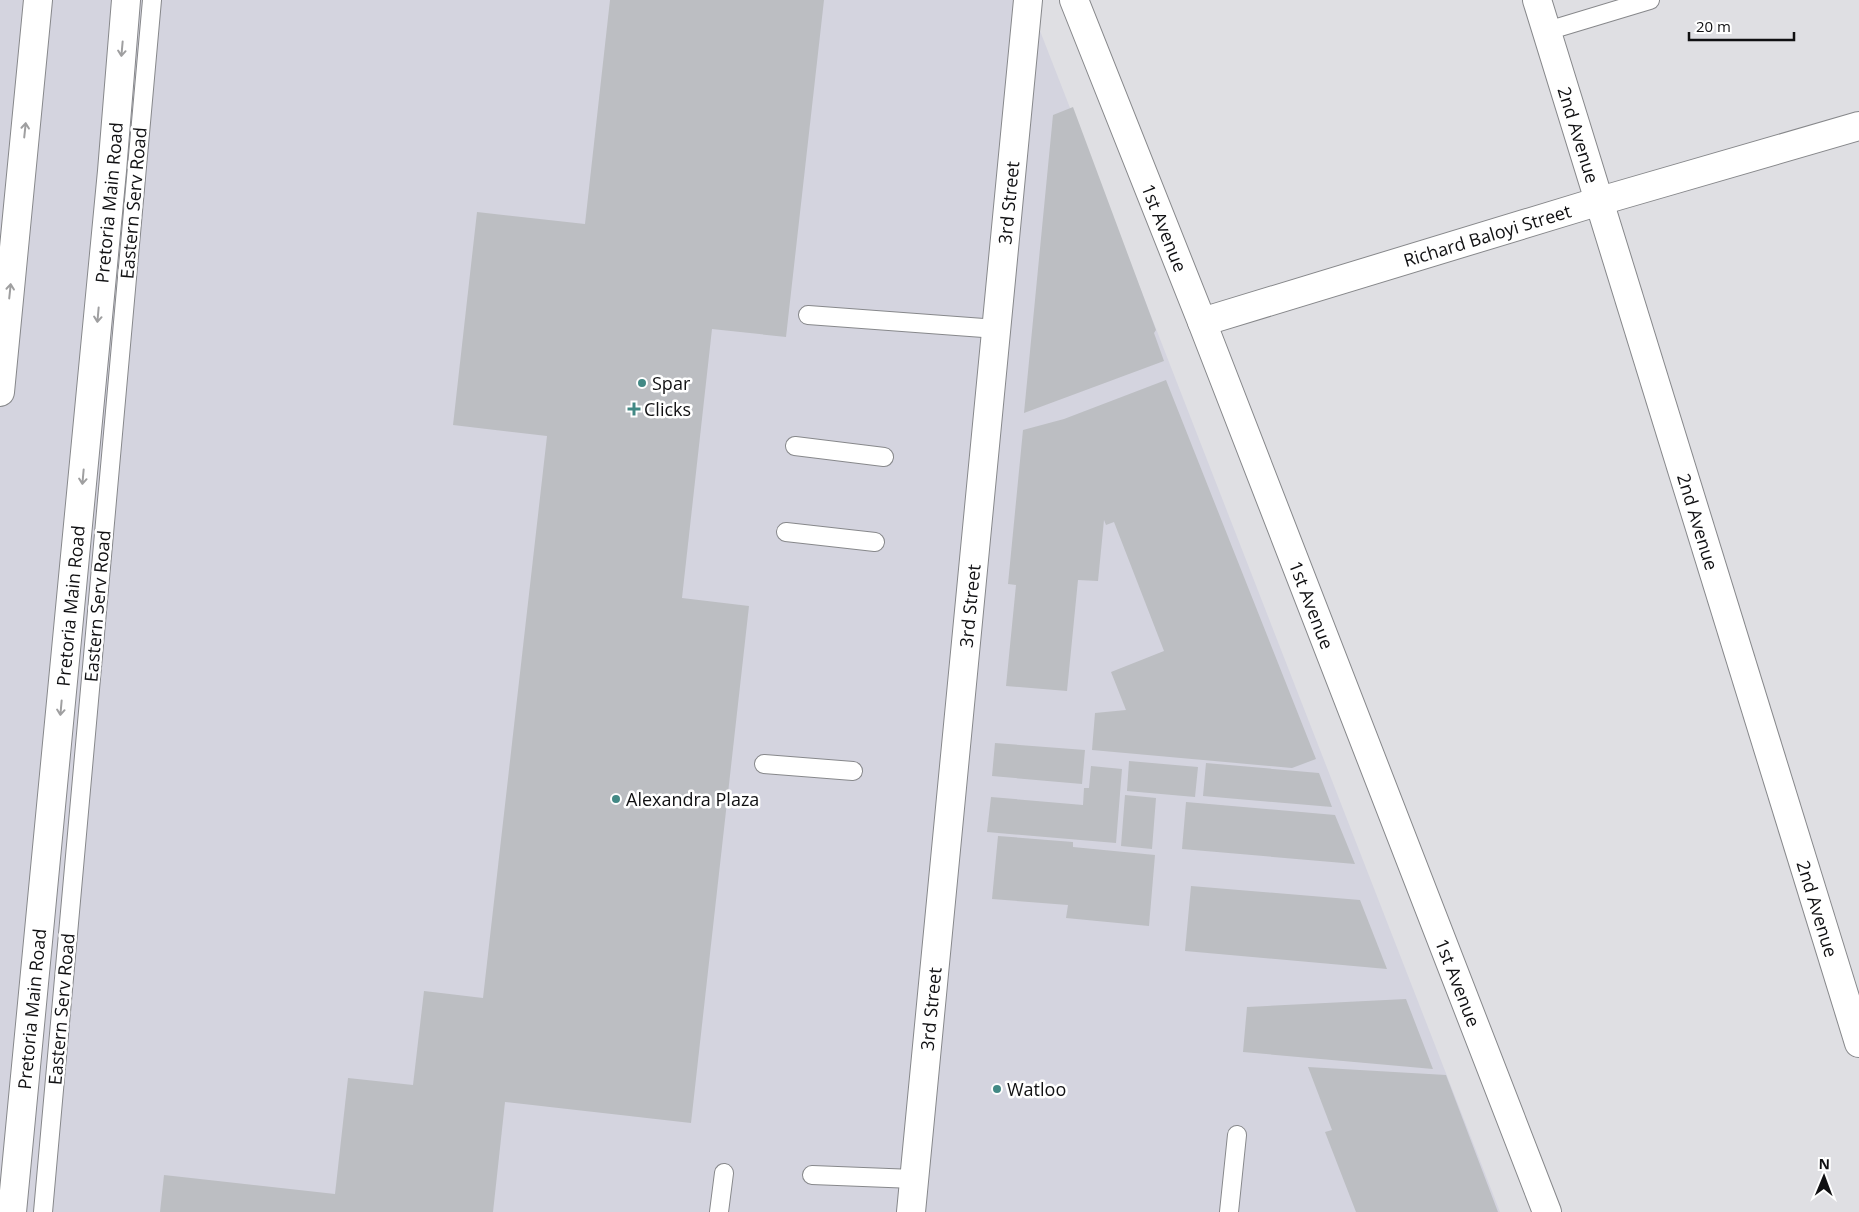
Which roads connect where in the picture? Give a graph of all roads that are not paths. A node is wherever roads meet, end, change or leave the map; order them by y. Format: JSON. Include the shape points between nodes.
{"nodes":[{"id":1,"x":38,"y":0,"type":"edge"},
{"id":2,"x":126,"y":0,"type":"edge"},
{"id":3,"x":152,"y":0,"type":"edge"},
{"id":4,"x":1028,"y":0,"type":"edge"},
{"id":5,"x":1074,"y":0,"type":"edge"},
{"id":6,"x":1537,"y":0,"type":"edge"},
{"id":7,"x":1650,"y":0,"type":"edge"},
{"id":8,"x":1547,"y":31,"type":"junction"},
{"id":9,"x":1859,"y":126,"type":"edge"},
{"id":10,"x":1600,"y":201,"type":"junction"},
{"id":11,"x":808,"y":316,"type":"dead end"},
{"id":12,"x":1202,"y":322,"type":"junction"},
{"id":13,"x":997,"y":329,"type":"junction"},
{"id":14,"x":0,"y":392,"type":"edge"},
{"id":15,"x":795,"y":446,"type":"dead end"},
{"id":16,"x":884,"y":457,"type":"dead end"},
{"id":17,"x":786,"y":532,"type":"dead end"},
{"id":18,"x":875,"y":542,"type":"dead end"},
{"id":19,"x":764,"y":764,"type":"dead end"},
{"id":20,"x":852,"y":771,"type":"dead end"},
{"id":21,"x":1852,"y":995,"type":"edge"},
{"id":22,"x":1859,"y":1043,"type":"edge"},
{"id":23,"x":1237,"y":1135,"type":"dead end"},
{"id":24,"x":724,"y":1173,"type":"dead end"},
{"id":25,"x":812,"y":1175,"type":"dead end"},
{"id":26,"x":914,"y":1179,"type":"junction"},
{"id":27,"x":12,"y":1212,"type":"edge"},
{"id":28,"x":43,"y":1212,"type":"edge"},
{"id":29,"x":719,"y":1212,"type":"edge"},
{"id":30,"x":911,"y":1212,"type":"edge"},
{"id":31,"x":1229,"y":1212,"type":"edge"},
{"id":32,"x":1547,"y":1212,"type":"edge"}],
"edges":[{"from":14,"to":1,"type":"street","one_way":true},
{"from":2,"to":27,"type":"street","name":"Pretoria Main Road","one_way":true},
{"from":3,"to":28,"type":"lane","name":"Eastern Serv Road"},
{"from":4,"to":13,"type":"street","name":"3rd Street"},
{"from":5,"to":12,"type":"street","name":"1st Avenue"},
{"from":6,"to":8,"type":"street","name":"2nd Avenue"},
{"from":7,"to":8,"type":"lane"},
{"from":8,"to":10,"type":"street","name":"2nd Avenue"},
{"from":9,"to":10,"type":"street","name":"Richard Baloyi Street"},
{"from":10,"to":12,"type":"street","name":"Richard Baloyi Street"},
{"from":10,"to":21,"type":"street","name":"2nd Avenue"},
{"from":11,"to":13,"type":"lane"},
{"from":12,"to":32,"type":"street","name":"1st Avenue"},
{"from":13,"to":26,"type":"street","name":"3rd Street"},
{"from":15,"to":16,"type":"lane"},
{"from":17,"to":18,"type":"lane"},
{"from":19,"to":20,"type":"lane"},
{"from":21,"to":22,"type":"street","name":"2nd Avenue"},
{"from":23,"to":31,"type":"lane"},
{"from":24,"to":29,"type":"lane"},
{"from":25,"to":26,"type":"lane"},
{"from":26,"to":30,"type":"street","name":"3rd Street"}]}
